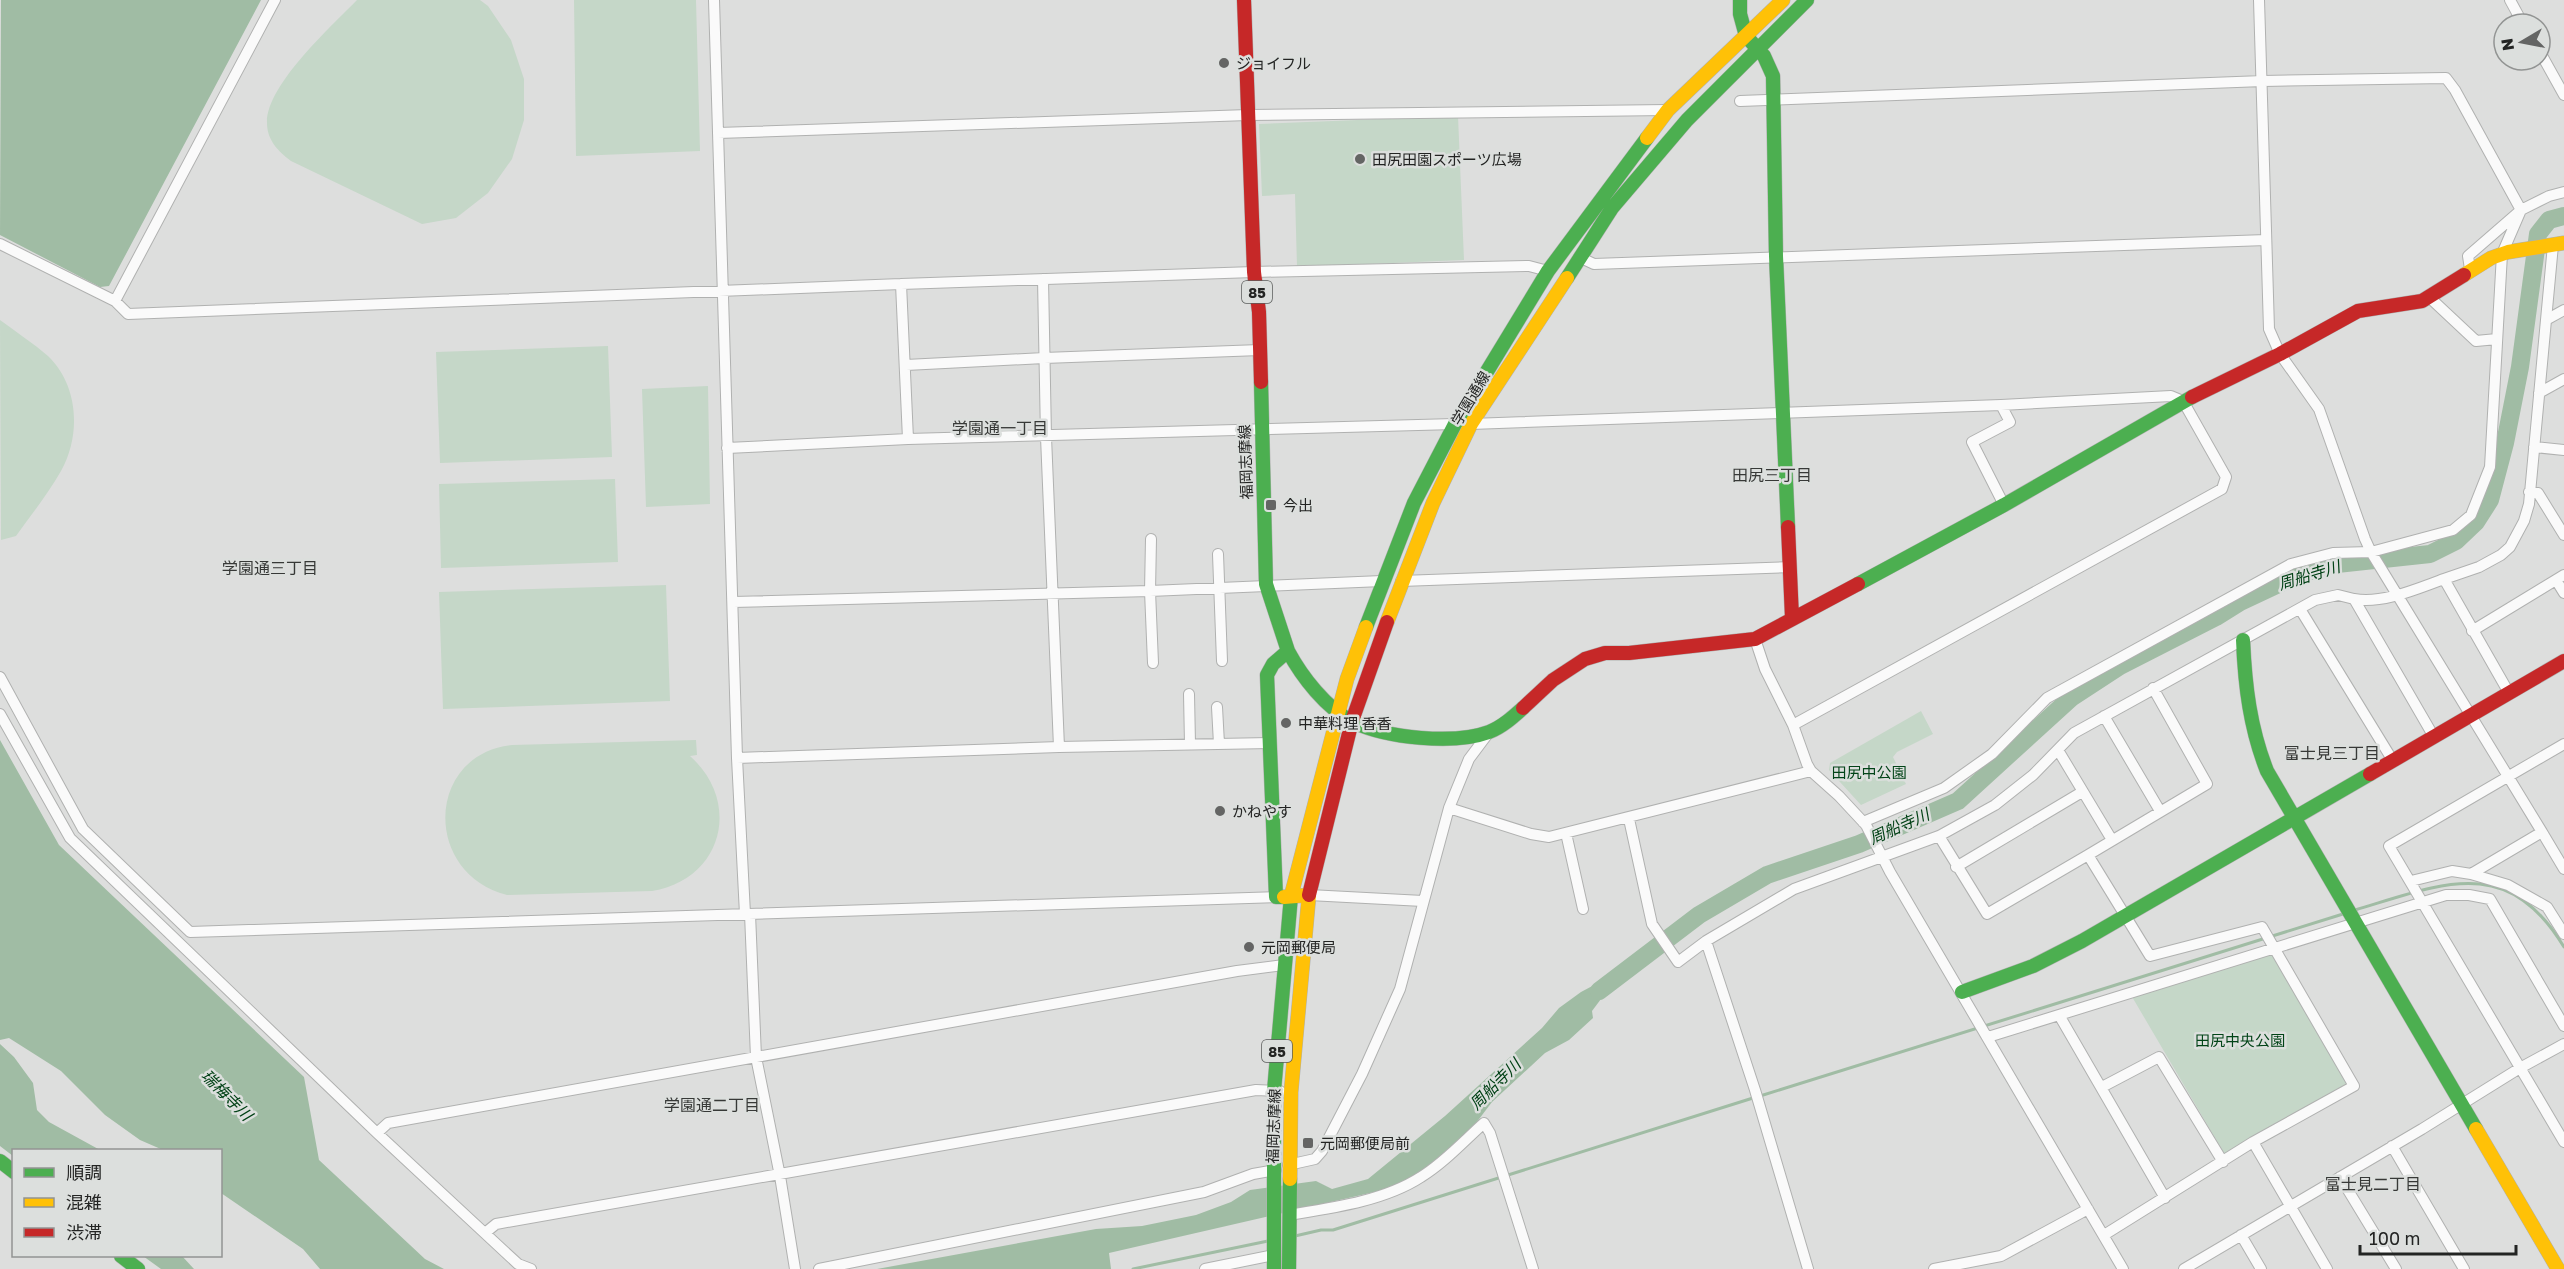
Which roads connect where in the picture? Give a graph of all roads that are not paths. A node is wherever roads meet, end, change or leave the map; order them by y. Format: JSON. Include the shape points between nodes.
{"nodes":[{"id":1,"x":275,"y":0,"type":"edge"},
{"id":2,"x":714,"y":0,"type":"edge"},
{"id":3,"x":1244,"y":0,"type":"edge"},
{"id":4,"x":1740,"y":0,"type":"edge"},
{"id":5,"x":1783,"y":0,"type":"edge"},
{"id":6,"x":1807,"y":0,"type":"edge"},
{"id":7,"x":2259,"y":0,"type":"edge"},
{"id":8,"x":1746,"y":36,"type":"junction"},
{"id":9,"x":1757,"y":48,"type":"junction"},
{"id":10,"x":2551,"y":72,"type":"edge"},
{"id":11,"x":2263,"y":81,"type":"junction"},
{"id":12,"x":2564,"y":95,"type":"edge"},
{"id":13,"x":1774,"y":99,"type":"junction"},
{"id":14,"x":1740,"y":101,"type":"dead end"},
{"id":15,"x":1668,"y":111,"type":"junction"},
{"id":16,"x":1248,"y":115,"type":"junction"},
{"id":17,"x":718,"y":133,"type":"junction"},
{"id":18,"x":2564,"y":192,"type":"edge"},
{"id":19,"x":2521,"y":210,"type":"junction"},
{"id":20,"x":2266,"y":240,"type":"junction"},
{"id":21,"x":0,"y":244,"type":"edge"},
{"id":22,"x":2554,"y":245,"type":"edge"},
{"id":23,"x":2505,"y":253,"type":"junction"},
{"id":24,"x":1776,"y":256,"type":"junction"},
{"id":25,"x":1579,"y":257,"type":"junction"},
{"id":26,"x":2470,"y":269,"type":"junction"},
{"id":27,"x":1548,"y":271,"type":"junction"},
{"id":28,"x":1254,"y":272,"type":"junction"},
{"id":29,"x":1043,"y":279,"type":"junction"},
{"id":30,"x":901,"y":284,"type":"junction"},
{"id":31,"x":722,"y":292,"type":"junction"},
{"id":32,"x":2428,"y":296,"type":"junction"},
{"id":33,"x":115,"y":301,"type":"junction"},
{"id":34,"x":2564,"y":310,"type":"edge"},
{"id":35,"x":2546,"y":320,"type":"junction"},
{"id":36,"x":2497,"y":339,"type":"junction"},
{"id":37,"x":1260,"y":350,"type":"junction"},
{"id":38,"x":2280,"y":354,"type":"junction"},
{"id":39,"x":1044,"y":358,"type":"junction"},
{"id":40,"x":906,"y":365,"type":"junction"},
{"id":41,"x":2564,"y":379,"type":"edge"},
{"id":42,"x":2539,"y":393,"type":"junction"},
{"id":43,"x":2183,"y":401,"type":"junction"},
{"id":44,"x":2001,"y":405,"type":"junction"},
{"id":45,"x":1782,"y":413,"type":"junction"},
{"id":46,"x":1471,"y":423,"type":"junction"},
{"id":47,"x":1455,"y":424,"type":"junction"},
{"id":48,"x":1261,"y":428,"type":"junction"},
{"id":49,"x":1046,"y":436,"type":"junction"},
{"id":50,"x":908,"y":439,"type":"junction"},
{"id":51,"x":2534,"y":447,"type":"junction"},
{"id":52,"x":727,"y":448,"type":"junction"},
{"id":53,"x":2564,"y":450,"type":"edge"},
{"id":54,"x":2529,"y":492,"type":"junction"},
{"id":55,"x":2004,"y":505,"type":"junction"},
{"id":56,"x":2564,"y":535,"type":"edge"},
{"id":57,"x":1150,"y":539,"type":"dead end"},
{"id":58,"x":2371,"y":552,"type":"junction"},
{"id":59,"x":1218,"y":554,"type":"dead end"},
{"id":60,"x":1791,"y":567,"type":"junction"},
{"id":61,"x":2560,"y":578,"type":"edge"},
{"id":62,"x":2444,"y":579,"type":"junction"},
{"id":63,"x":1382,"y":580,"type":"junction"},
{"id":64,"x":1401,"y":581,"type":"junction"},
{"id":65,"x":1266,"y":584,"type":"junction"},
{"id":66,"x":1220,"y":588,"type":"junction"},
{"id":67,"x":1150,"y":591,"type":"junction"},
{"id":68,"x":1052,"y":592,"type":"junction"},
{"id":69,"x":2564,"y":593,"type":"edge"},
{"id":70,"x":2397,"y":594,"type":"junction"},
{"id":71,"x":2354,"y":599,"type":"junction"},
{"id":72,"x":733,"y":602,"type":"junction"},
{"id":73,"x":2300,"y":609,"type":"junction"},
{"id":74,"x":1792,"y":618,"type":"junction"},
{"id":75,"x":2472,"y":631,"type":"junction"},
{"id":76,"x":1755,"y":639,"type":"junction"},
{"id":77,"x":2242,"y":640,"type":"junction"},
{"id":78,"x":1288,"y":651,"type":"junction"},
{"id":79,"x":1222,"y":661,"type":"dead end"},
{"id":80,"x":2564,"y":661,"type":"edge"},
{"id":81,"x":1153,"y":663,"type":"dead end"},
{"id":82,"x":0,"y":677,"type":"edge"},
{"id":83,"x":2153,"y":688,"type":"junction"},
{"id":84,"x":2509,"y":693,"type":"junction"},
{"id":85,"x":1189,"y":694,"type":"dead end"},
{"id":86,"x":1217,"y":707,"type":"dead end"},
{"id":87,"x":1339,"y":711,"type":"junction"},
{"id":88,"x":0,"y":714,"type":"edge"},
{"id":89,"x":2471,"y":715,"type":"junction"},
{"id":90,"x":2104,"y":716,"type":"junction"},
{"id":91,"x":1352,"y":721,"type":"junction"},
{"id":92,"x":1793,"y":725,"type":"junction"},
{"id":93,"x":1490,"y":731,"type":"junction"},
{"id":94,"x":2434,"y":737,"type":"junction"},
{"id":95,"x":1270,"y":743,"type":"junction"},
{"id":96,"x":1190,"y":744,"type":"junction"},
{"id":97,"x":1219,"y":744,"type":"junction"},
{"id":98,"x":1059,"y":747,"type":"junction"},
{"id":99,"x":2058,"y":750,"type":"junction"},
{"id":100,"x":2562,"y":750,"type":"edge"},
{"id":101,"x":737,"y":758,"type":"junction"},
{"id":102,"x":2393,"y":761,"type":"junction"},
{"id":103,"x":1812,"y":771,"type":"junction"},
{"id":104,"x":2510,"y":776,"type":"junction"},
{"id":105,"x":2082,"y":792,"type":"junction"},
{"id":106,"x":1449,"y":808,"type":"junction"},
{"id":107,"x":2160,"y":811,"type":"junction"},
{"id":108,"x":2294,"y":818,"type":"junction"},
{"id":109,"x":1629,"y":819,"type":"junction"},
{"id":110,"x":1865,"y":823,"type":"junction"},
{"id":111,"x":2542,"y":832,"type":"junction"},
{"id":112,"x":1566,"y":833,"type":"junction"},
{"id":113,"x":1939,"y":836,"type":"junction"},
{"id":114,"x":2112,"y":840,"type":"junction"},
{"id":115,"x":2088,"y":855,"type":"junction"},
{"id":116,"x":1882,"y":856,"type":"junction"},
{"id":117,"x":1956,"y":867,"type":"junction"},
{"id":118,"x":2564,"y":869,"type":"edge"},
{"id":119,"x":2471,"y":874,"type":"junction"},
{"id":120,"x":2411,"y":881,"type":"junction"},
{"id":121,"x":1309,"y":895,"type":"junction"},
{"id":122,"x":1291,"y":896,"type":"junction"},
{"id":123,"x":1276,"y":897,"type":"junction"},
{"id":124,"x":1423,"y":901,"type":"junction"},
{"id":125,"x":2423,"y":901,"type":"junction"},
{"id":126,"x":1583,"y":909,"type":"dead end"},
{"id":127,"x":747,"y":914,"type":"junction"},
{"id":128,"x":2125,"y":915,"type":"junction"},
{"id":129,"x":2355,"y":922,"type":"junction"},
{"id":130,"x":2564,"y":934,"type":"edge"},
{"id":131,"x":1706,"y":941,"type":"junction"},
{"id":132,"x":2276,"y":948,"type":"junction"},
{"id":133,"x":1284,"y":965,"type":"junction"},
{"id":134,"x":1962,"y":992,"type":"junction"},
{"id":135,"x":2059,"y":1015,"type":"junction"},
{"id":136,"x":2564,"y":1026,"type":"edge"},
{"id":137,"x":1988,"y":1037,"type":"junction"},
{"id":138,"x":2564,"y":1044,"type":"edge"},
{"id":139,"x":756,"y":1057,"type":"junction"},
{"id":140,"x":2520,"y":1068,"type":"junction"},
{"id":141,"x":2102,"y":1087,"type":"junction"},
{"id":142,"x":1274,"y":1091,"type":"junction"},
{"id":143,"x":1291,"y":1092,"type":"junction"},
{"id":144,"x":2461,"y":1103,"type":"junction"},
{"id":145,"x":377,"y":1133,"type":"junction"},
{"id":146,"x":2253,"y":1142,"type":"junction"},
{"id":147,"x":2564,"y":1142,"type":"edge"},
{"id":148,"x":2392,"y":1146,"type":"junction"},
{"id":149,"x":0,"y":1161,"type":"edge"},
{"id":150,"x":2223,"y":1162,"type":"junction"},
{"id":151,"x":12,"y":1170,"type":"edge"},
{"id":152,"x":1280,"y":1170,"type":"junction"},
{"id":153,"x":780,"y":1176,"type":"junction"},
{"id":154,"x":2340,"y":1177,"type":"junction"},
{"id":155,"x":2165,"y":1198,"type":"junction"},
{"id":156,"x":2290,"y":1205,"type":"junction"},
{"id":157,"x":2088,"y":1209,"type":"junction"},
{"id":158,"x":1288,"y":1215,"type":"junction"},
{"id":159,"x":484,"y":1233,"type":"junction"},
{"id":160,"x":2241,"y":1234,"type":"junction"},
{"id":161,"x":2104,"y":1235,"type":"junction"},
{"id":162,"x":122,"y":1257,"type":"edge"},
{"id":163,"x":1274,"y":1262,"type":"edge"},
{"id":164,"x":2190,"y":1268,"type":"edge"},
{"id":165,"x":138,"y":1269,"type":"edge"},
{"id":166,"x":531,"y":1269,"type":"edge"},
{"id":167,"x":795,"y":1269,"type":"edge"},
{"id":168,"x":819,"y":1269,"type":"edge"},
{"id":169,"x":1205,"y":1269,"type":"edge"},
{"id":170,"x":1289,"y":1269,"type":"edge"},
{"id":171,"x":1533,"y":1269,"type":"edge"},
{"id":172,"x":1808,"y":1269,"type":"edge"},
{"id":173,"x":1934,"y":1269,"type":"edge"},
{"id":174,"x":2123,"y":1269,"type":"edge"},
{"id":175,"x":2261,"y":1269,"type":"edge"},
{"id":176,"x":2327,"y":1269,"type":"edge"},
{"id":177,"x":2396,"y":1269,"type":"edge"},
{"id":178,"x":2464,"y":1269,"type":"edge"},
{"id":179,"x":2558,"y":1269,"type":"edge"}],
"edges":[{"from":1,"to":33,"type":"street"},
{"from":2,"to":17,"type":"street"},
{"from":3,"to":16,"type":"street","name":"福岡志摩線","number":"85"},
{"from":4,"to":8,"type":"street"},
{"from":5,"to":8,"type":"street","name":"学園通線"},
{"from":6,"to":9,"type":"street","name":"学園通線"},
{"from":7,"to":11,"type":"street"},
{"from":8,"to":9,"type":"street"},
{"from":8,"to":15,"type":"street","name":"学園通線"},
{"from":9,"to":13,"type":"street","via":[[1773,76]]},
{"from":9,"to":25,"type":"street","name":"学園通線","via":[[1652,159]]},
{"from":10,"to":12,"type":"street"},
{"from":11,"to":13,"type":"street"},
{"from":11,"to":19,"type":"street","via":[[2446,78]]},
{"from":11,"to":20,"type":"street"},
{"from":13,"to":14,"type":"street"},
{"from":13,"to":24,"type":"street"},
{"from":15,"to":16,"type":"street"},
{"from":15,"to":27,"type":"street","name":"学園通線"},
{"from":16,"to":17,"type":"street"},
{"from":16,"to":28,"type":"street","name":"福岡志摩線","number":"85"},
{"from":17,"to":31,"type":"street"},
{"from":18,"to":19,"type":"street"},
{"from":19,"to":23,"type":"street"},
{"from":19,"to":26,"type":"street","via":[[2468,256]]},
{"from":20,"to":24,"type":"street"},
{"from":20,"to":38,"type":"street","via":[[2269,329]]},
{"from":21,"to":33,"type":"street"},
{"from":22,"to":23,"type":"street"},
{"from":22,"to":35,"type":"street"},
{"from":23,"to":26,"type":"street"},
{"from":23,"to":36,"type":"street"},
{"from":24,"to":25,"type":"street","via":[[1594,264]]},
{"from":24,"to":45,"type":"street"},
{"from":25,"to":46,"type":"street","name":"学園通線"},
{"from":26,"to":32,"type":"street"},
{"from":27,"to":28,"type":"street","via":[[1529,266]]},
{"from":27,"to":47,"type":"street","name":"学園通線"},
{"from":28,"to":29,"type":"street"},
{"from":28,"to":37,"type":"street","name":"福岡志摩線","number":"85"},
{"from":29,"to":30,"type":"street"},
{"from":29,"to":39,"type":"street"},
{"from":30,"to":31,"type":"street"},
{"from":30,"to":40,"type":"street"},
{"from":31,"to":33,"type":"street","via":[[128,314]]},
{"from":31,"to":52,"type":"street"},
{"from":32,"to":36,"type":"street","via":[[2476,340]]},
{"from":32,"to":38,"type":"street","via":[[2422,301],[2358,311]]},
{"from":34,"to":35,"type":"street"},
{"from":35,"to":42,"type":"street"},
{"from":36,"to":58,"type":"street","via":[[2490,467],[2471,515],[2454,530]]},
{"from":37,"to":39,"type":"street"},
{"from":37,"to":48,"type":"street","name":"福岡志摩線","number":"85"},
{"from":38,"to":43,"type":"street"},
{"from":38,"to":58,"type":"street","via":[[2319,409]]},
{"from":39,"to":40,"type":"street"},
{"from":39,"to":49,"type":"street"},
{"from":40,"to":50,"type":"street"},
{"from":41,"to":42,"type":"street"},
{"from":42,"to":51,"type":"street"},
{"from":43,"to":44,"type":"street","via":[[2171,396]]},
{"from":43,"to":55,"type":"street"},
{"from":43,"to":92,"type":"street","via":[[2226,477],[2222,489]]},
{"from":44,"to":45,"type":"street"},
{"from":44,"to":55,"type":"street","via":[[2010,422],[1972,442]]},
{"from":45,"to":46,"type":"street"},
{"from":45,"to":60,"type":"street"},
{"from":46,"to":64,"type":"street","name":"学園通線"},
{"from":47,"to":48,"type":"street"},
{"from":47,"to":63,"type":"street","name":"学園通線","via":[[1414,503]]},
{"from":48,"to":49,"type":"street"},
{"from":48,"to":65,"type":"street","name":"福岡志摩線","number":"85"},
{"from":49,"to":50,"type":"street"},
{"from":49,"to":68,"type":"street"},
{"from":50,"to":52,"type":"street"},
{"from":51,"to":53,"type":"street"},
{"from":51,"to":54,"type":"street"},
{"from":52,"to":72,"type":"street"},
{"from":54,"to":56,"type":"street","via":[[2538,493]]},
{"from":54,"to":62,"type":"street","via":[[2524,521],[2510,547],[2480,567]]},
{"from":55,"to":74,"type":"street"},
{"from":57,"to":67,"type":"street"},
{"from":58,"to":70,"type":"street"},
{"from":58,"to":110,"type":"street","via":[[2333,553],[2291,564],[2046,698],[1992,754],[1944,788]]},
{"from":59,"to":66,"type":"street"},
{"from":60,"to":64,"type":"street"},
{"from":60,"to":74,"type":"street"},
{"from":61,"to":69,"type":"street"},
{"from":61,"to":75,"type":"street"},
{"from":62,"to":70,"type":"street"},
{"from":62,"to":75,"type":"street"},
{"from":63,"to":65,"type":"street"},
{"from":63,"to":87,"type":"street","name":"学園通線"},
{"from":64,"to":91,"type":"street","name":"学園通線"},
{"from":65,"to":66,"type":"street"},
{"from":65,"to":78,"type":"street","name":"福岡志摩線","number":"85"},
{"from":66,"to":67,"type":"street"},
{"from":66,"to":79,"type":"street"},
{"from":67,"to":68,"type":"street"},
{"from":67,"to":81,"type":"street"},
{"from":68,"to":72,"type":"street"},
{"from":68,"to":98,"type":"street"},
{"from":70,"to":71,"type":"street","via":[[2366,601]]},
{"from":70,"to":89,"type":"street"},
{"from":71,"to":73,"type":"street","via":[[2327,597]]},
{"from":71,"to":94,"type":"street"},
{"from":72,"to":101,"type":"street"},
{"from":73,"to":77,"type":"street"},
{"from":73,"to":102,"type":"street"},
{"from":74,"to":76,"type":"street"},
{"from":75,"to":84,"type":"street"},
{"from":76,"to":92,"type":"street"},
{"from":76,"to":93,"type":"street","via":[[1594,655],[1557,675]]},
{"from":77,"to":83,"type":"street"},
{"from":77,"to":108,"type":"street","via":[[2245,693],[2254,741]]},
{"from":78,"to":87,"type":"street","name":"福岡志摩線","via":[[1306,678]]},
{"from":78,"to":95,"type":"street","via":[[1267,675]]},
{"from":80,"to":84,"type":"street"},
{"from":82,"to":127,"type":"street","via":[[83,829],[190,932]]},
{"from":83,"to":90,"type":"street"},
{"from":83,"to":107,"type":"street","via":[[2207,784]]},
{"from":84,"to":89,"type":"street"},
{"from":85,"to":96,"type":"street"},
{"from":86,"to":97,"type":"street"},
{"from":87,"to":91,"type":"street","name":"福岡志摩線"},
{"from":87,"to":122,"type":"street","name":"学園通線"},
{"from":88,"to":145,"type":"street","via":[[70,838]]},
{"from":89,"to":94,"type":"street"},
{"from":89,"to":104,"type":"street"},
{"from":90,"to":99,"type":"street","via":[[2073,733]]},
{"from":90,"to":107,"type":"street"},
{"from":91,"to":93,"type":"street","via":[[1398,735],[1460,736]]},
{"from":91,"to":121,"type":"street","name":"学園通線"},
{"from":92,"to":103,"type":"street"},
{"from":93,"to":106,"type":"street","via":[[1469,759]]},
{"from":94,"to":102,"type":"street"},
{"from":95,"to":97,"type":"street"},
{"from":95,"to":123,"type":"street"},
{"from":96,"to":97,"type":"street"},
{"from":96,"to":98,"type":"street"},
{"from":98,"to":101,"type":"street"},
{"from":99,"to":105,"type":"street"},
{"from":99,"to":113,"type":"street","via":[[2016,790]]},
{"from":100,"to":104,"type":"street"},
{"from":101,"to":127,"type":"street"},
{"from":102,"to":108,"type":"street"},
{"from":103,"to":109,"type":"street"},
{"from":103,"to":110,"type":"street"},
{"from":104,"to":111,"type":"street"},
{"from":104,"to":120,"type":"street","via":[[2389,846]]},
{"from":105,"to":114,"type":"street"},
{"from":105,"to":117,"type":"street"},
{"from":106,"to":112,"type":"street","via":[[1531,834],[1549,837]]},
{"from":106,"to":124,"type":"street"},
{"from":107,"to":114,"type":"street"},
{"from":108,"to":128,"type":"street"},
{"from":108,"to":129,"type":"street"},
{"from":109,"to":112,"type":"street"},
{"from":109,"to":131,"type":"street","via":[[1652,924],[1678,962]]},
{"from":110,"to":116,"type":"street"},
{"from":111,"to":118,"type":"street"},
{"from":111,"to":119,"type":"street"},
{"from":112,"to":126,"type":"street"},
{"from":113,"to":116,"type":"street"},
{"from":113,"to":117,"type":"street"},
{"from":114,"to":115,"type":"street"},
{"from":115,"to":117,"type":"street","via":[[1986,914]]},
{"from":115,"to":128,"type":"street"},
{"from":116,"to":131,"type":"street","via":[[1794,889]]},
{"from":116,"to":134,"type":"street"},
{"from":119,"to":120,"type":"street","via":[[2452,871]]},
{"from":119,"to":130,"type":"street","via":[[2508,885],[2547,907]]},
{"from":120,"to":125,"type":"street"},
{"from":121,"to":122,"type":"street"},
{"from":121,"to":124,"type":"street"},
{"from":121,"to":143,"type":"street","name":"福岡志摩線","number":"85"},
{"from":122,"to":123,"type":"street"},
{"from":122,"to":133,"type":"street","name":"福岡志摩線","number":"85"},
{"from":123,"to":127,"type":"street"},
{"from":124,"to":152,"type":"street","via":[[1400,989],[1322,1151],[1315,1159]]},
{"from":125,"to":129,"type":"street"},
{"from":125,"to":136,"type":"street","via":[[2446,895],[2490,899]]},
{"from":125,"to":140,"type":"street"},
{"from":127,"to":139,"type":"street"},
{"from":128,"to":132,"type":"street","via":[[2150,956],[2262,927]]},
{"from":128,"to":134,"type":"street","via":[[2032,966]]},
{"from":129,"to":132,"type":"street"},
{"from":129,"to":144,"type":"street"},
{"from":131,"to":172,"type":"street"},
{"from":132,"to":135,"type":"street"},
{"from":132,"to":146,"type":"street","via":[[2354,1086]]},
{"from":133,"to":139,"type":"street"},
{"from":133,"to":142,"type":"street","name":"福岡志摩線","number":"85"},
{"from":134,"to":137,"type":"street"},
{"from":135,"to":137,"type":"street"},
{"from":135,"to":141,"type":"street"},
{"from":137,"to":157,"type":"street"},
{"from":138,"to":140,"type":"street"},
{"from":139,"to":145,"type":"street","via":[[388,1123]]},
{"from":139,"to":153,"type":"street"},
{"from":140,"to":144,"type":"street"},
{"from":140,"to":147,"type":"street"},
{"from":141,"to":150,"type":"street","via":[[2159,1057]]},
{"from":141,"to":155,"type":"street"},
{"from":142,"to":143,"type":"street"},
{"from":142,"to":152,"type":"street","name":"福岡志摩線","number":"85"},
{"from":142,"to":153,"type":"street","via":[[1256,1089]]},
{"from":143,"to":152,"type":"street","name":"福岡志摩線","number":"85"},
{"from":144,"to":148,"type":"street"},
{"from":144,"to":179,"type":"street"},
{"from":145,"to":159,"type":"street"},
{"from":146,"to":150,"type":"street"},
{"from":146,"to":156,"type":"street"},
{"from":148,"to":154,"type":"street"},
{"from":148,"to":178,"type":"street"},
{"from":149,"to":151,"type":"street"},
{"from":150,"to":155,"type":"street"},
{"from":152,"to":158,"type":"street","name":"福岡志摩線","number":"85"},
{"from":152,"to":163,"type":"street","number":"85"},
{"from":152,"to":168,"type":"street","via":[[1253,1174],[1204,1191]]},
{"from":153,"to":159,"type":"street","via":[[496,1224]]},
{"from":153,"to":167,"type":"street"},
{"from":154,"to":156,"type":"street"},
{"from":154,"to":177,"type":"street"},
{"from":155,"to":161,"type":"street"},
{"from":156,"to":160,"type":"street"},
{"from":156,"to":176,"type":"street"},
{"from":157,"to":161,"type":"street"},
{"from":157,"to":173,"type":"street","via":[[2001,1256]]},
{"from":158,"to":170,"type":"street","name":"福岡志摩線","number":"85"},
{"from":158,"to":171,"type":"street","via":[[1361,1200],[1421,1178],[1484,1123]]},
{"from":159,"to":166,"type":"street","via":[[518,1264]]},
{"from":160,"to":164,"type":"street"},
{"from":160,"to":175,"type":"street"},
{"from":161,"to":174,"type":"street"},
{"from":162,"to":165,"type":"street"},
{"from":163,"to":169,"type":"street"}]}
